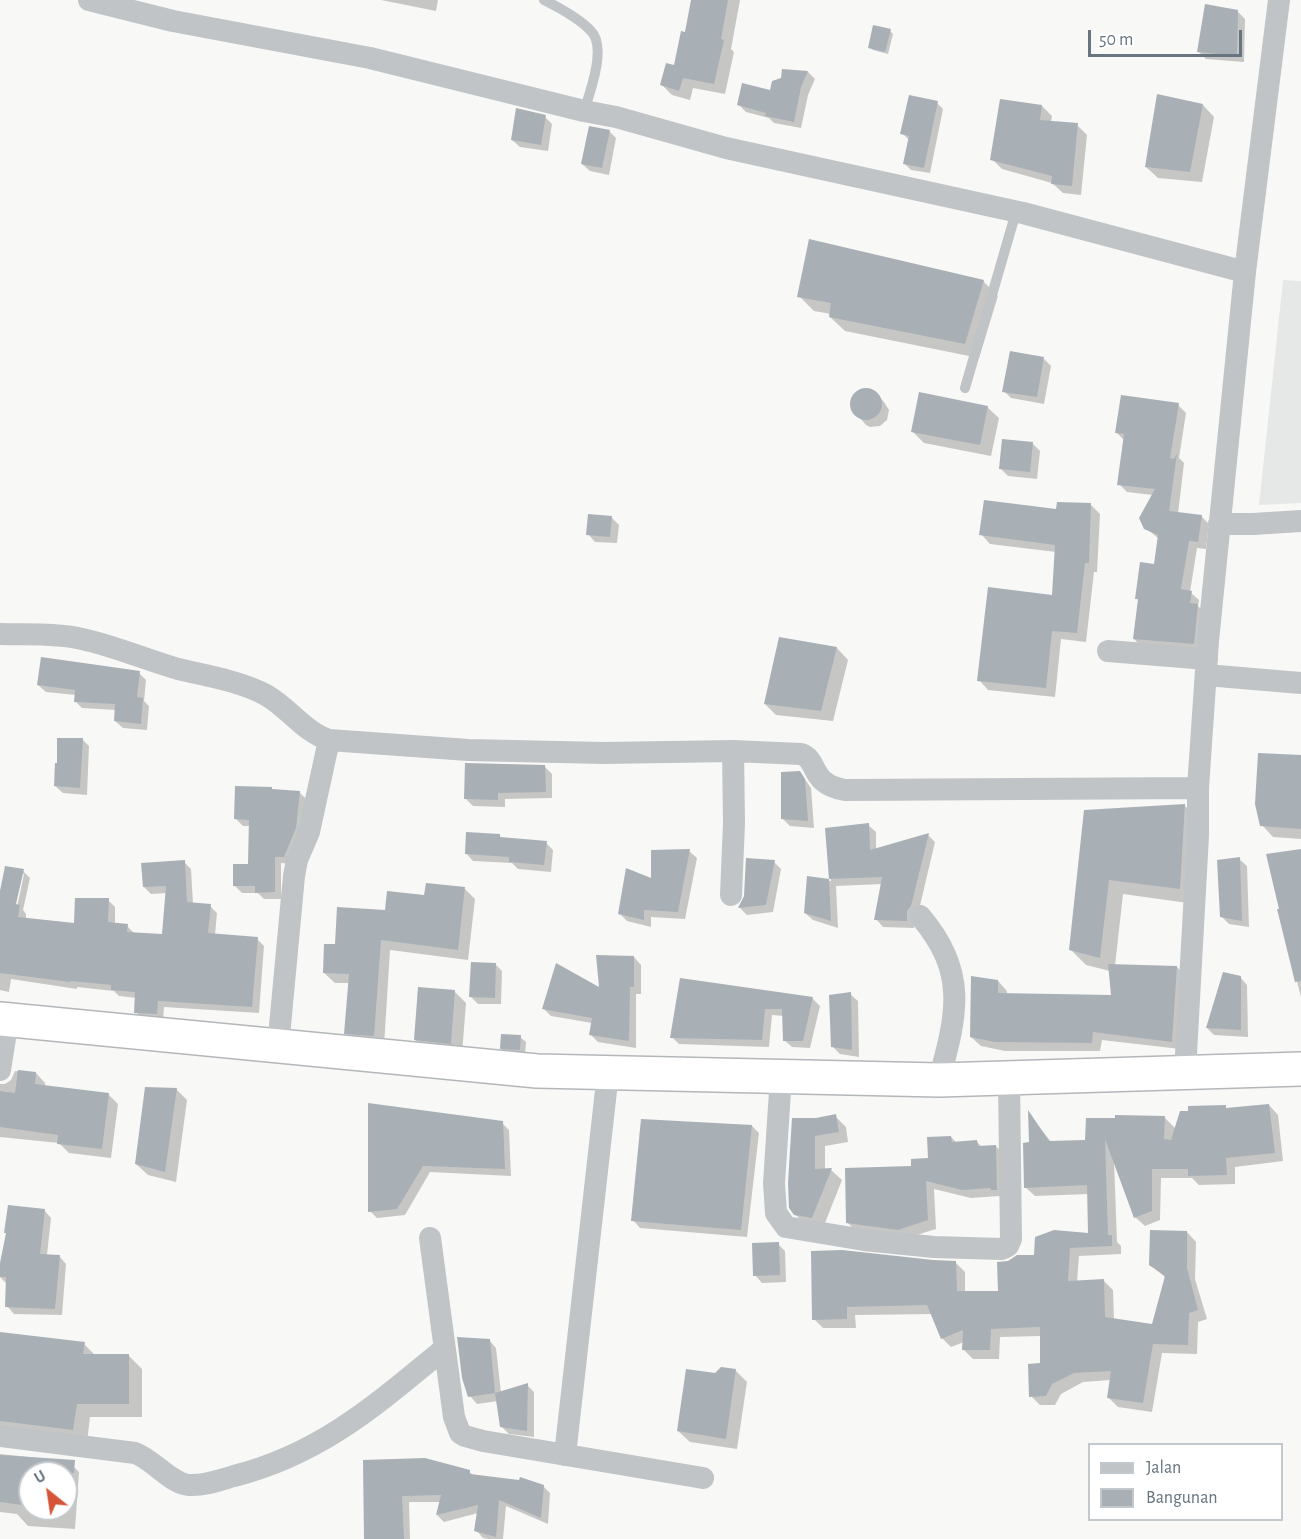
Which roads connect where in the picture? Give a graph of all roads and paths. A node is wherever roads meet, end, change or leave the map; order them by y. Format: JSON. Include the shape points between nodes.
{"nodes":[{"id":1,"x":89,"y":0,"type":"edge"},
{"id":2,"x":544,"y":0,"type":"edge"},
{"id":3,"x":1279,"y":0,"type":"edge"},
{"id":4,"x":584,"y":111,"type":"junction"},
{"id":5,"x":1016,"y":212,"type":"junction"},
{"id":6,"x":1245,"y":272,"type":"junction"},
{"id":7,"x":965,"y":388,"type":"dead end"},
{"id":8,"x":1301,"y":521,"type":"edge"},
{"id":9,"x":1223,"y":524,"type":"junction"},
{"id":10,"x":0,"y":634,"type":"edge"},
{"id":11,"x":1107,"y":651,"type":"dead end"},
{"id":12,"x":1215,"y":672,"type":"junction"},
{"id":13,"x":1301,"y":683,"type":"edge"},
{"id":14,"x":329,"y":740,"type":"junction"},
{"id":15,"x":733,"y":751,"type":"junction"},
{"id":16,"x":1198,"y":788,"type":"junction"},
{"id":17,"x":730,"y":896,"type":"dead end"},
{"id":18,"x":920,"y":916,"type":"dead end"},
{"id":19,"x":4,"y":1019,"type":"edge"},
{"id":20,"x":278,"y":1047,"type":"junction"},
{"id":21,"x":1301,"y":1069,"type":"edge"},
{"id":22,"x":0,"y":1070,"type":"edge"},
{"id":23,"x":1185,"y":1072,"type":"junction"},
{"id":24,"x":608,"y":1073,"type":"junction"},
{"id":25,"x":781,"y":1076,"type":"junction"},
{"id":26,"x":1009,"y":1079,"type":"junction"},
{"id":27,"x":939,"y":1080,"type":"junction"},
{"id":28,"x":430,"y":1238,"type":"dead end"},
{"id":29,"x":444,"y":1349,"type":"junction"},
{"id":30,"x":0,"y":1436,"type":"edge"},
{"id":31,"x":565,"y":1455,"type":"junction"},
{"id":32,"x":704,"y":1478,"type":"dead end"}],
"edges":[{"from":1,"to":4,"type":"street","via":[[173,21],[369,58]]},
{"from":2,"to":4,"type":"lane","via":[[592,32],[597,44],[594,79]]},
{"from":3,"to":6,"type":"street"},
{"from":4,"to":5,"type":"street","via":[[726,148]]},
{"from":5,"to":6,"type":"street"},
{"from":5,"to":7,"type":"lane"},
{"from":6,"to":9,"type":"street"},
{"from":8,"to":9,"type":"street"},
{"from":9,"to":12,"type":"street"},
{"from":10,"to":14,"type":"street","via":[[83,639],[236,684],[265,695]]},
{"from":11,"to":12,"type":"street"},
{"from":12,"to":13,"type":"street"},
{"from":12,"to":16,"type":"street"},
{"from":14,"to":15,"type":"street","via":[[468,750]]},
{"from":14,"to":20,"type":"street","via":[[309,832],[294,876]]},
{"from":15,"to":16,"type":"street","via":[[805,755],[823,782],[844,790]]},
{"from":15,"to":17,"type":"street"},
{"from":16,"to":23,"type":"street"},
{"from":18,"to":27,"type":"street","via":[[941,944],[953,982],[953,1028]]},
{"from":19,"to":20,"type":"highway"},
{"from":19,"to":22,"type":"street"},
{"from":20,"to":24,"type":"highway","via":[[537,1071]]},
{"from":21,"to":23,"type":"highway"},
{"from":23,"to":26,"type":"highway"},
{"from":24,"to":25,"type":"highway"},
{"from":24,"to":31,"type":"street"},
{"from":25,"to":26,"type":"street","via":[[774,1183],[776,1213],[786,1227],[864,1240],[1002,1249],[1011,1239]]},
{"from":25,"to":27,"type":"highway"},
{"from":26,"to":27,"type":"highway"},
{"from":28,"to":29,"type":"street"},
{"from":29,"to":30,"type":"street","via":[[367,1412],[311,1448],[262,1469],[196,1485],[180,1483],[135,1453]]},
{"from":29,"to":31,"type":"street","via":[[460,1433],[483,1441]]},
{"from":31,"to":32,"type":"street"}]}
